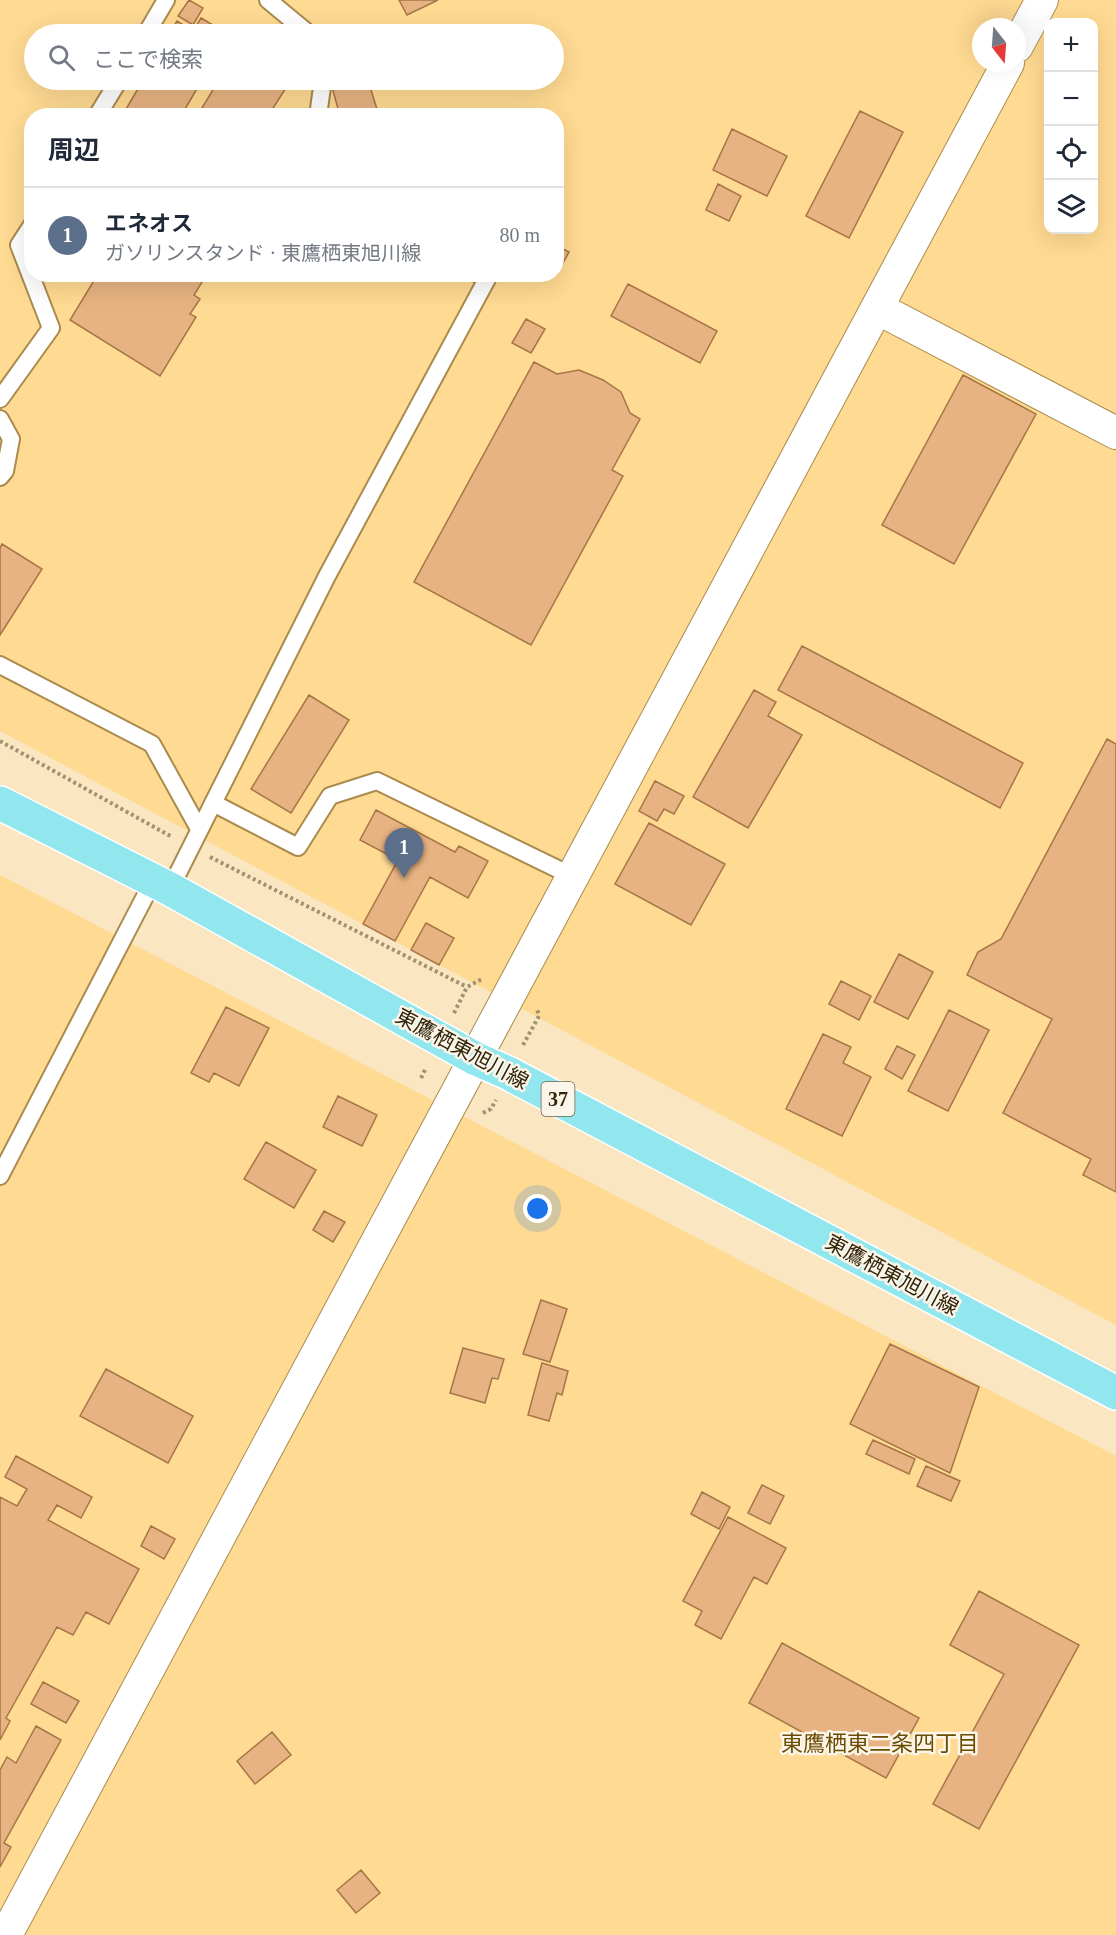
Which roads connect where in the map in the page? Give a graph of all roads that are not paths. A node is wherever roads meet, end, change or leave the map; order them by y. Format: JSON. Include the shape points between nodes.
{"nodes":[{"id":1,"x":166,"y":0,"type":"edge"},
{"id":2,"x":267,"y":0,"type":"edge"},
{"id":3,"x":1042,"y":0,"type":"edge"},
{"id":4,"x":152,"y":24,"type":"edge"},
{"id":5,"x":297,"y":24,"type":"edge"},
{"id":6,"x":1026,"y":29,"type":"edge"},
{"id":7,"x":1003,"y":72,"type":"edge"},
{"id":8,"x":113,"y":90,"type":"edge"},
{"id":9,"x":322,"y":90,"type":"edge"},
{"id":10,"x":102,"y":108,"type":"edge"},
{"id":11,"x":319,"y":108,"type":"edge"},
{"id":12,"x":24,"y":238,"type":"edge"},
{"id":13,"x":24,"y":256,"type":"edge"},
{"id":14,"x":34,"y":282,"type":"edge"},
{"id":15,"x":486,"y":282,"type":"edge"},
{"id":16,"x":877,"y":308,"type":"junction"},
{"id":17,"x":0,"y":399,"type":"edge"},
{"id":18,"x":0,"y":419,"type":"edge"},
{"id":19,"x":1116,"y":433,"type":"edge"},
{"id":20,"x":0,"y":477,"type":"edge"},
{"id":21,"x":0,"y":665,"type":"edge"},
{"id":22,"x":0,"y":803,"type":"edge"},
{"id":23,"x":213,"y":803,"type":"junction"},
{"id":24,"x":199,"y":830,"type":"junction"},
{"id":25,"x":573,"y":877,"type":"junction"},
{"id":26,"x":162,"y":885,"type":"junction"},
{"id":27,"x":476,"y":1059,"type":"junction"},
{"id":28,"x":0,"y":1176,"type":"edge"},
{"id":29,"x":1116,"y":1394,"type":"edge"},
{"id":30,"x":6,"y":1935,"type":"edge"}],
"edges":[{"from":1,"to":4,"type":"lane"},
{"from":2,"to":5,"type":"lane"},
{"from":3,"to":6,"type":"street"},
{"from":7,"to":16,"type":"street"},
{"from":8,"to":10,"type":"lane"},
{"from":9,"to":11,"type":"lane"},
{"from":12,"to":13,"type":"lane","via":[[20,245]]},
{"from":14,"to":17,"type":"lane","via":[[51,327]]},
{"from":15,"to":23,"type":"lane","via":[[327,576]]},
{"from":16,"to":19,"type":"street"},
{"from":16,"to":25,"type":"street"},
{"from":18,"to":20,"type":"lane","via":[[11,439],[5,471]]},
{"from":21,"to":24,"type":"lane","via":[[152,744]]},
{"from":22,"to":26,"type":"main road","name":"東鷹栖東旭川線","number":"37"},
{"from":23,"to":24,"type":"lane"},
{"from":23,"to":25,"type":"lane","via":[[298,847],[330,796],[377,781]]},
{"from":24,"to":26,"type":"lane"},
{"from":25,"to":27,"type":"street"},
{"from":26,"to":27,"type":"main road","name":"東鷹栖東旭川線","number":"37"},
{"from":26,"to":28,"type":"lane"},
{"from":27,"to":29,"type":"main road","name":"東鷹栖東旭川線","number":"37"},
{"from":27,"to":30,"type":"street"}]}
